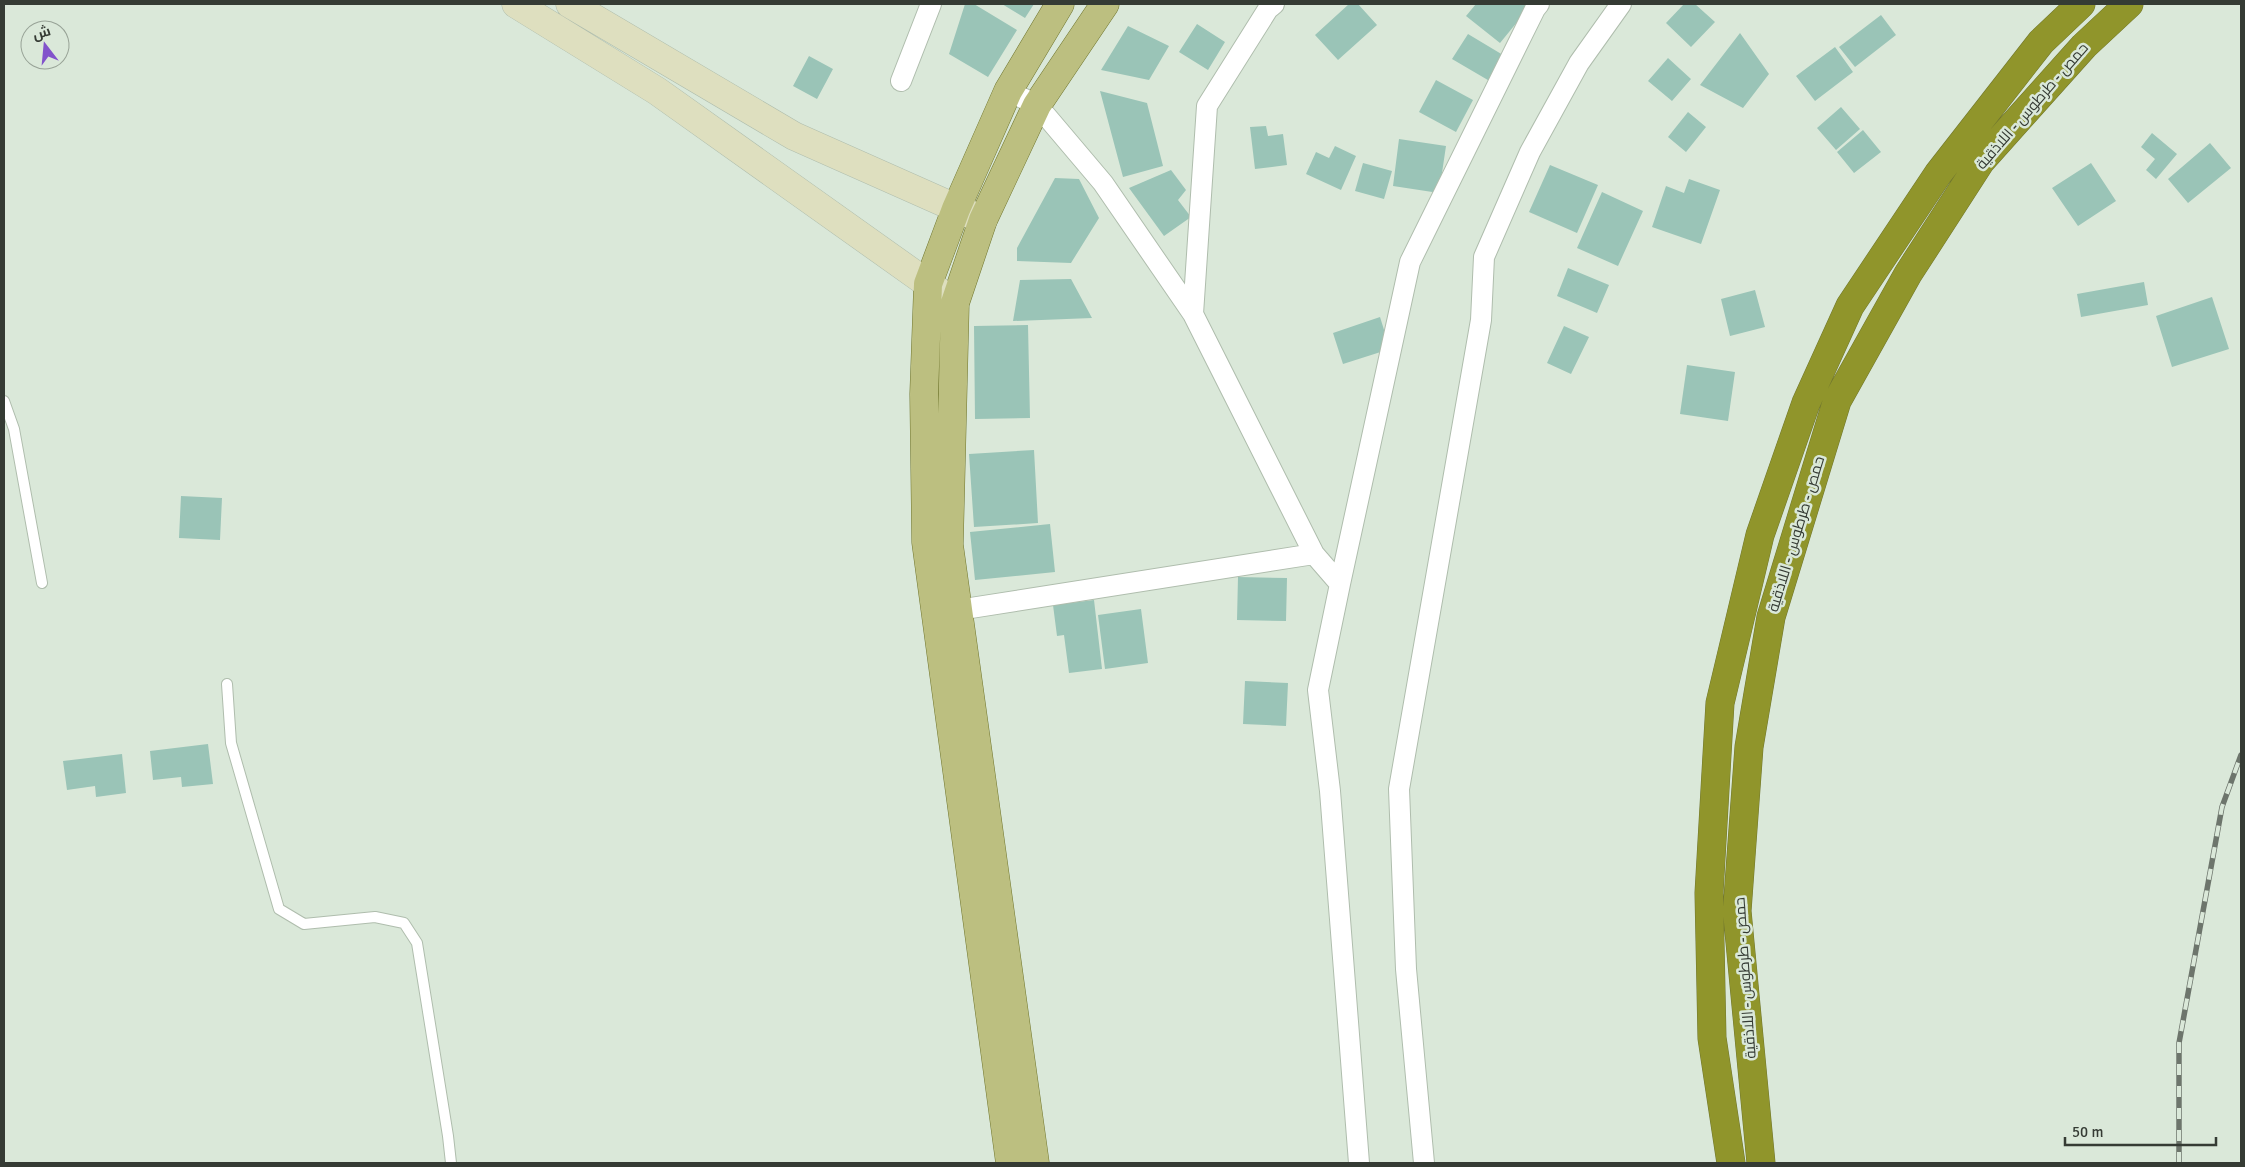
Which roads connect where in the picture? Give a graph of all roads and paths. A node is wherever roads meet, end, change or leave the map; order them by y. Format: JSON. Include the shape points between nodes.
{"nodes":[{"id":1,"x":516,"y":4,"type":"edge"},
{"id":2,"x":570,"y":4,"type":"edge"},
{"id":3,"x":931,"y":4,"type":"edge"},
{"id":4,"x":1060,"y":4,"type":"edge"},
{"id":5,"x":1105,"y":4,"type":"edge"},
{"id":6,"x":1274,"y":4,"type":"edge"},
{"id":7,"x":1539,"y":4,"type":"edge"},
{"id":8,"x":1621,"y":4,"type":"edge"},
{"id":9,"x":2081,"y":4,"type":"edge"},
{"id":10,"x":2129,"y":4,"type":"edge"},
{"id":11,"x":902,"y":81,"type":"dead end"},
{"id":12,"x":1008,"y":91,"type":"junction"},
{"id":13,"x":1037,"y":105,"type":"junction"},
{"id":14,"x":956,"y":210,"type":"junction"},
{"id":15,"x":983,"y":220,"type":"junction"},
{"id":16,"x":928,"y":284,"type":"junction"},
{"id":17,"x":955,"y":303,"type":"junction"},
{"id":18,"x":1193,"y":314,"type":"junction"},
{"id":19,"x":4,"y":401,"type":"edge"},
{"id":20,"x":1314,"y":554,"type":"junction"},
{"id":21,"x":42,"y":583,"type":"dead end"},
{"id":22,"x":1340,"y":584,"type":"junction"},
{"id":23,"x":958,"y":610,"type":"junction"},
{"id":24,"x":227,"y":684,"type":"dead end"},
{"id":25,"x":451,"y":1163,"type":"edge"},
{"id":26,"x":1010,"y":1163,"type":"edge"},
{"id":27,"x":1035,"y":1163,"type":"edge"},
{"id":28,"x":1359,"y":1163,"type":"edge"},
{"id":29,"x":1424,"y":1163,"type":"edge"},
{"id":30,"x":1731,"y":1163,"type":"edge"},
{"id":31,"x":1761,"y":1163,"type":"edge"}],
"edges":[{"from":1,"to":16,"type":"street","via":[[657,91]]},
{"from":2,"to":14,"type":"street","via":[[794,136]]},
{"from":3,"to":11,"type":"street"},
{"from":4,"to":12,"type":"main road"},
{"from":5,"to":13,"type":"main road"},
{"from":6,"to":18,"type":"street","via":[[1207,106]]},
{"from":7,"to":22,"type":"street","via":[[1410,262]]},
{"from":8,"to":29,"type":"street","via":[[1579,63],[1530,152],[1484,258],[1481,320],[1399,789],[1406,969]]},
{"from":9,"to":30,"type":"highway","name":"حمص - طرطوس - اللاذقية","via":[[2041,42],[1944,167],[1850,306],[1806,403],[1760,535],[1720,703],[1709,893],[1712,1038]]},
{"from":10,"to":31,"type":"highway","name":"حمص - طرطوس - اللاذقية","via":[[2084,46],[1981,161],[1908,274],[1837,401],[1770,617],[1749,747],[1737,911]]},
{"from":12,"to":13,"type":"street"},
{"from":12,"to":14,"type":"main road"},
{"from":13,"to":15,"type":"main road"},
{"from":13,"to":18,"type":"street","via":[[1103,183]]},
{"from":14,"to":15,"type":"street"},
{"from":14,"to":16,"type":"main road"},
{"from":15,"to":17,"type":"main road"},
{"from":16,"to":17,"type":"street"},
{"from":16,"to":26,"type":"main road","via":[[924,394],[926,542]]},
{"from":17,"to":23,"type":"main road","via":[[949,545]]},
{"from":18,"to":20,"type":"street"},
{"from":19,"to":21,"type":"lane","via":[[14,429]]},
{"from":20,"to":22,"type":"street"},
{"from":20,"to":23,"type":"street"},
{"from":22,"to":28,"type":"street","via":[[1318,690],[1331,801]]},
{"from":23,"to":27,"type":"main road"},
{"from":24,"to":25,"type":"lane","via":[[231,743],[279,909],[304,924],[375,917],[404,923],[417,943]]}]}
